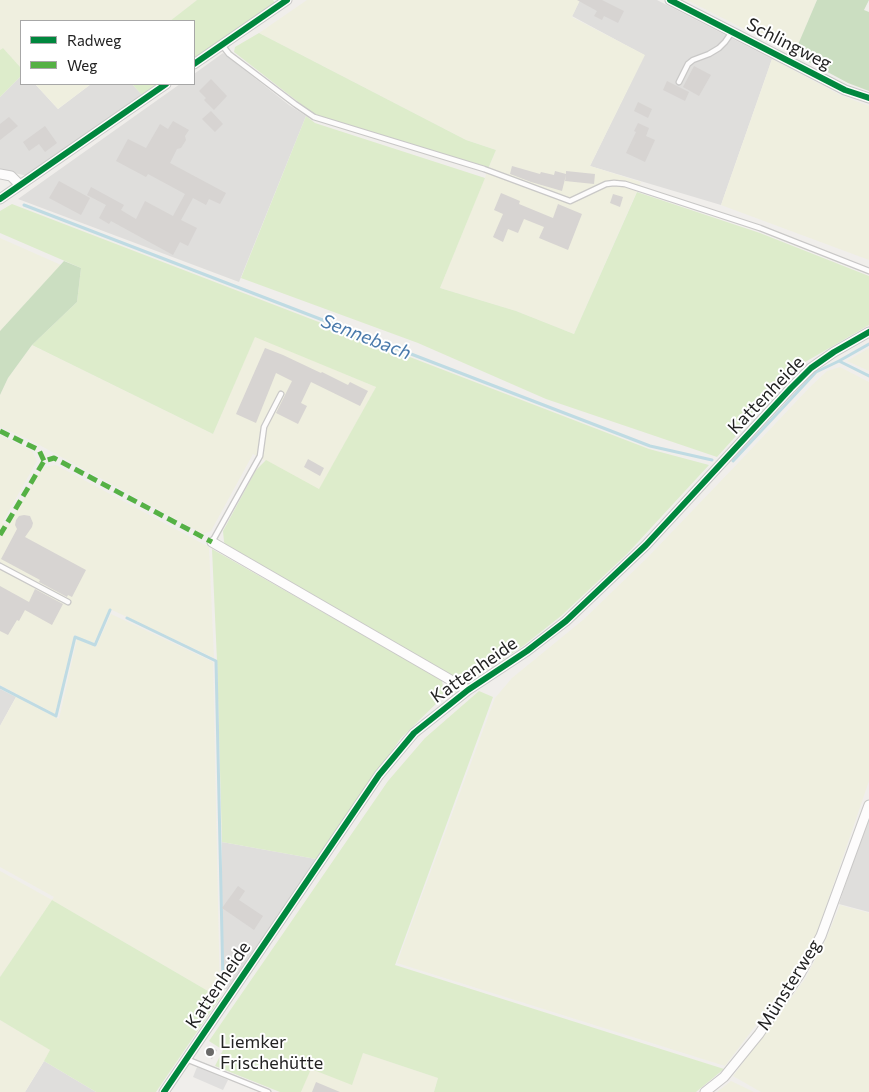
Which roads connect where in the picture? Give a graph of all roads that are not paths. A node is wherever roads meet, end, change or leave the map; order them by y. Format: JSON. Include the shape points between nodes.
{"nodes":[{"id":1,"x":287,"y":0,"type":"edge"},
{"id":2,"x":670,"y":0,"type":"edge"},
{"id":3,"x":732,"y":32,"type":"junction"},
{"id":4,"x":222,"y":45,"type":"junction"},
{"id":5,"x":195,"y":63,"type":"edge"},
{"id":6,"x":678,"y":82,"type":"dead end"},
{"id":7,"x":165,"y":85,"type":"edge"},
{"id":8,"x":869,"y":98,"type":"edge"},
{"id":9,"x":0,"y":174,"type":"edge"},
{"id":10,"x":20,"y":185,"type":"junction"},
{"id":11,"x":0,"y":199,"type":"edge"},
{"id":12,"x":869,"y":271,"type":"edge"},
{"id":13,"x":869,"y":332,"type":"edge"},
{"id":14,"x":281,"y":394,"type":"dead end"},
{"id":15,"x":212,"y":542,"type":"joint"},
{"id":16,"x":0,"y":566,"type":"edge"},
{"id":17,"x":68,"y":602,"type":"dead end"},
{"id":18,"x":468,"y":690,"type":"junction"},
{"id":19,"x":869,"y":805,"type":"edge"},
{"id":20,"x":186,"y":1058,"type":"junction"},
{"id":21,"x":164,"y":1092,"type":"edge"},
{"id":22,"x":268,"y":1092,"type":"edge"},
{"id":23,"x":705,"y":1092,"type":"edge"}],
"edges":[{"from":1,"to":4,"type":"street"},
{"from":2,"to":3,"type":"street","name":"Schlingweg"},
{"from":3,"to":6,"type":"lane","via":[[719,48],[688,64]]},
{"from":3,"to":8,"type":"street","name":"Schlingweg","via":[[845,90]]},
{"from":4,"to":5,"type":"street"},
{"from":4,"to":12,"type":"lane","via":[[314,117],[484,169],[570,201],[606,184],[625,184],[760,228]]},
{"from":7,"to":10,"type":"street"},
{"from":9,"to":10,"type":"street","via":[[11,176]]},
{"from":10,"to":11,"type":"street"},
{"from":13,"to":18,"type":"street","name":"Kattenheide","via":[[811,368],[646,545],[566,621]]},
{"from":14,"to":15,"type":"lane","via":[[264,427],[260,456]]},
{"from":15,"to":18,"type":"street"},
{"from":16,"to":17,"type":"lane"},
{"from":18,"to":20,"type":"street","name":"Kattenheide","via":[[414,733],[379,775]]},
{"from":19,"to":23,"type":"street","name":"Münsterweg","via":[[820,936],[800,974],[759,1034],[724,1077]]},
{"from":20,"to":21,"type":"street","name":"Kattenheide"},
{"from":20,"to":22,"type":"lane"}]}
